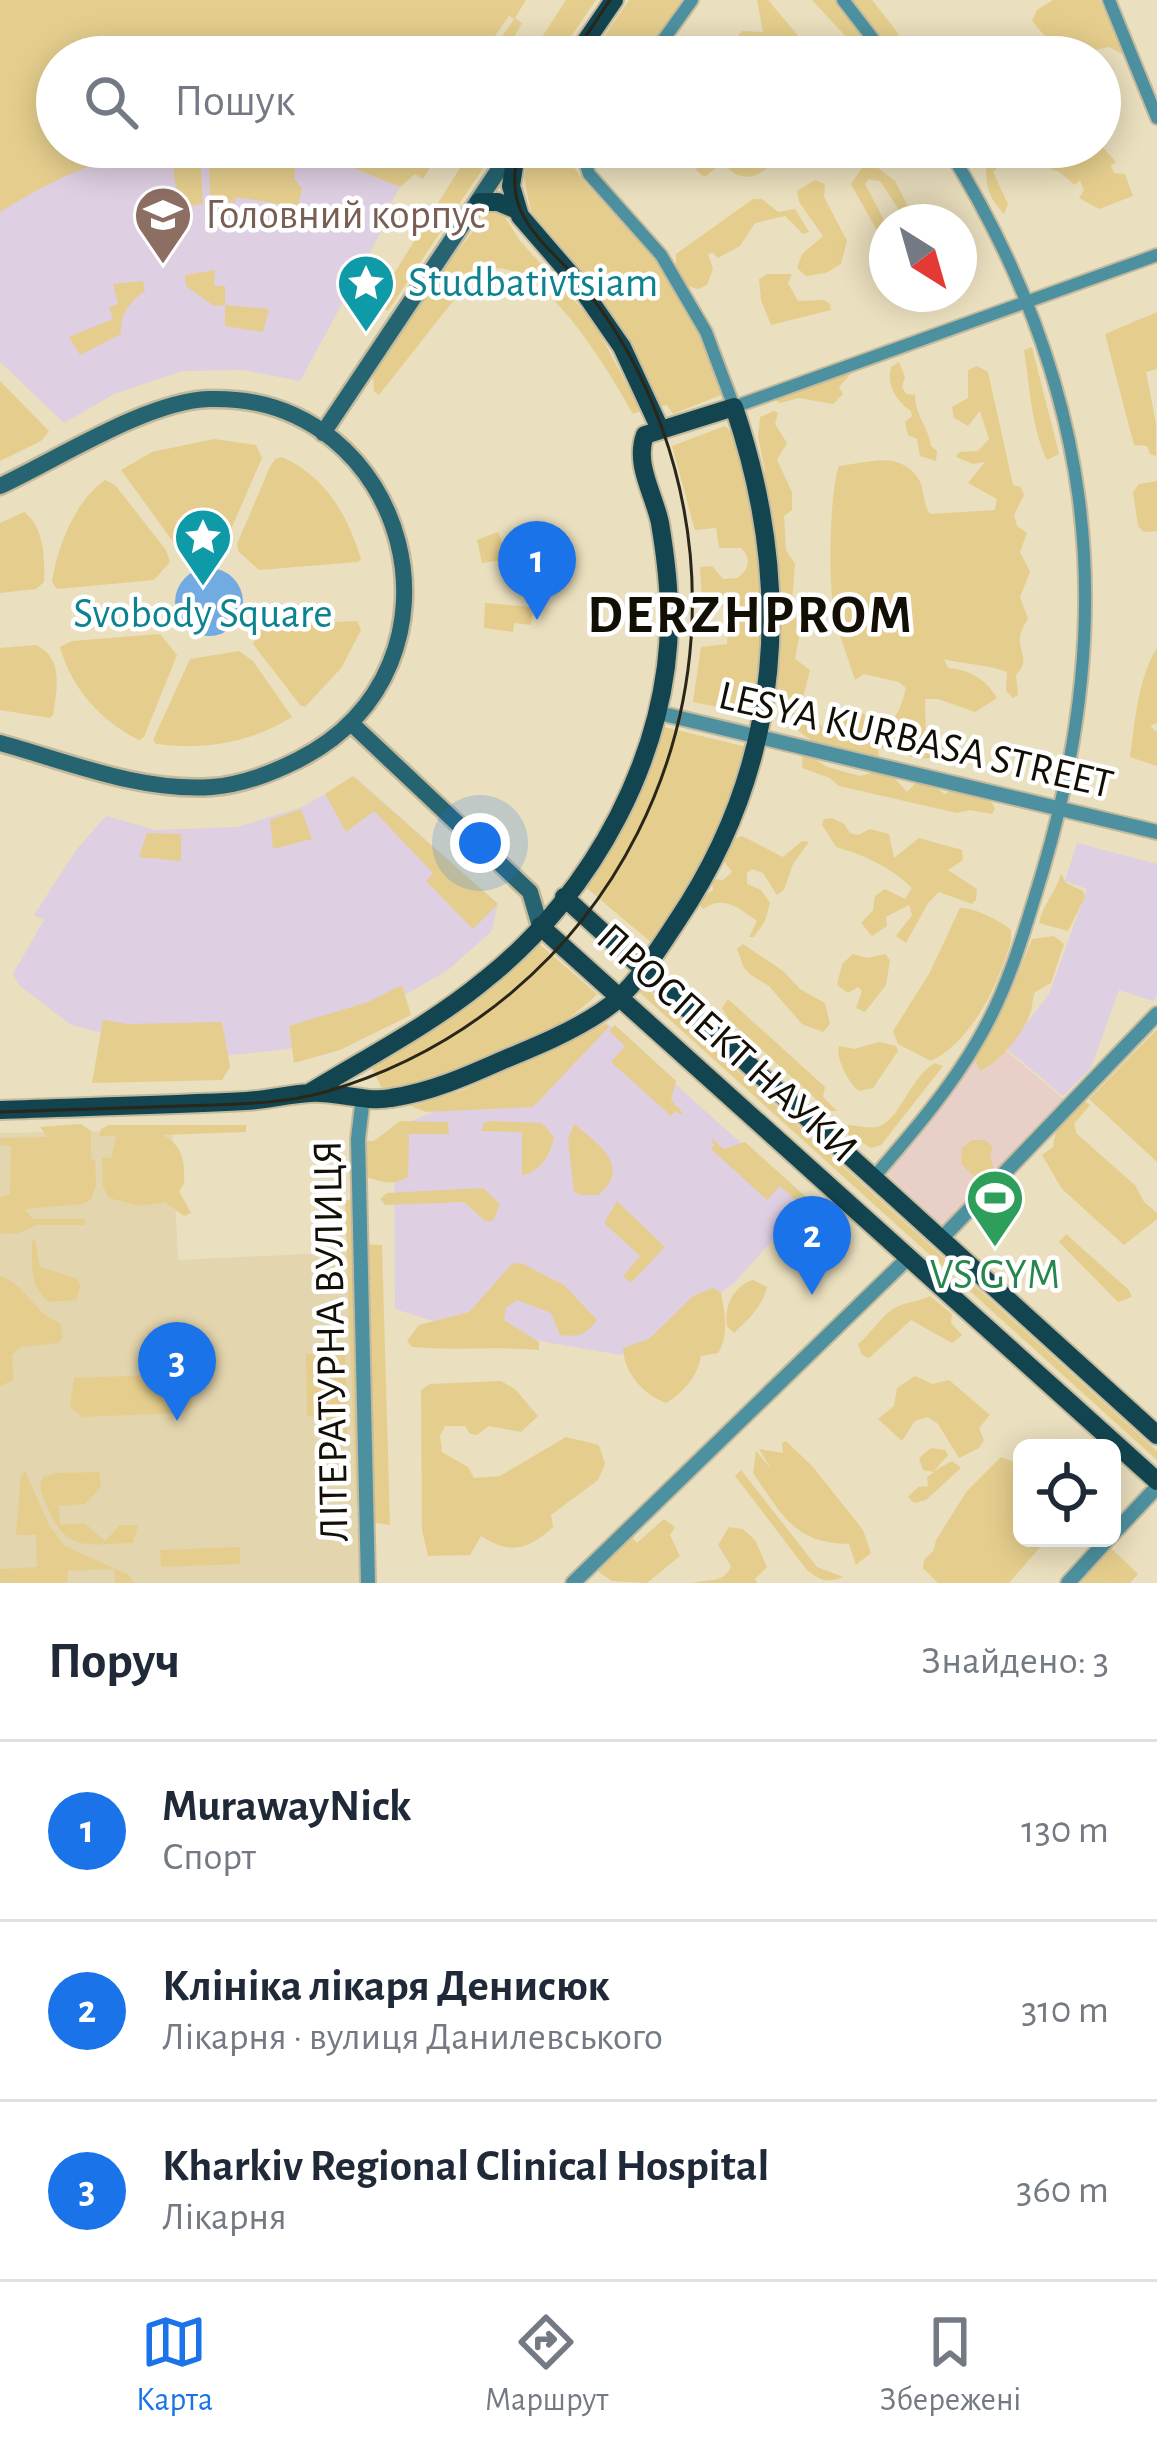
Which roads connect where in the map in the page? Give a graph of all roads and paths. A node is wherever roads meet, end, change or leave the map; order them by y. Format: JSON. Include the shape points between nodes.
{"nodes":[{"id":1,"x":614,"y":0,"type":"edge"},
{"id":2,"x":692,"y":0,"type":"edge"},
{"id":3,"x":843,"y":0,"type":"edge"},
{"id":4,"x":1109,"y":0,"type":"edge"},
{"id":5,"x":589,"y":36,"type":"edge"},
{"id":6,"x":666,"y":36,"type":"edge"},
{"id":7,"x":870,"y":36,"type":"edge"},
{"id":8,"x":1157,"y":118,"type":"edge"},
{"id":9,"x":502,"y":168,"type":"edge"},
{"id":10,"x":513,"y":168,"type":"edge"},
{"id":11,"x":587,"y":168,"type":"edge"},
{"id":12,"x":958,"y":168,"type":"edge"},
{"id":13,"x":479,"y":202,"type":"junction"},
{"id":14,"x":517,"y":210,"type":"junction"},
{"id":15,"x":1157,"y":255,"type":"edge"},
{"id":16,"x":1028,"y":301,"type":"junction"},
{"id":17,"x":734,"y":407,"type":"junction"},
{"id":18,"x":652,"y":432,"type":"junction"},
{"id":19,"x":322,"y":433,"type":"junction"},
{"id":20,"x":0,"y":485,"type":"edge"},
{"id":21,"x":659,"y":713,"type":"junction"},
{"id":22,"x":352,"y":724,"type":"junction"},
{"id":23,"x":760,"y":735,"type":"junction"},
{"id":24,"x":0,"y":743,"type":"edge"},
{"id":25,"x":1061,"y":808,"type":"junction"},
{"id":26,"x":1157,"y":832,"type":"edge"},
{"id":27,"x":530,"y":892,"type":"junction"},
{"id":28,"x":564,"y":897,"type":"junction"},
{"id":29,"x":541,"y":926,"type":"junction"},
{"id":30,"x":644,"y":969,"type":"junction"},
{"id":31,"x":621,"y":995,"type":"junction"},
{"id":32,"x":1157,"y":1014,"type":"edge"},
{"id":33,"x":356,"y":1064,"type":"junction"},
{"id":34,"x":309,"y":1093,"type":"junction"},
{"id":35,"x":363,"y":1097,"type":"junction"},
{"id":36,"x":0,"y":1109,"type":"edge"},
{"id":37,"x":874,"y":1177,"type":"junction"},
{"id":38,"x":941,"y":1238,"type":"junction"},
{"id":39,"x":909,"y":1257,"type":"junction"},
{"id":40,"x":1157,"y":1435,"type":"edge"},
{"id":41,"x":1157,"y":1484,"type":"edge"},
{"id":42,"x":1121,"y":1524,"type":"edge"},
{"id":43,"x":1100,"y":1547,"type":"edge"},
{"id":44,"x":368,"y":1583,"type":"edge"},
{"id":45,"x":573,"y":1583,"type":"edge"},
{"id":46,"x":1068,"y":1583,"type":"edge"}],
"edges":[{"from":1,"to":5,"type":"main road"},
{"from":2,"to":6,"type":"street"},
{"from":3,"to":7,"type":"street"},
{"from":4,"to":8,"type":"street"},
{"from":9,"to":13,"type":"main road"},
{"from":10,"to":14,"type":"main road"},
{"from":11,"to":17,"type":"street","via":[[661,255],[706,332]]},
{"from":12,"to":16,"type":"street"},
{"from":13,"to":14,"type":"main road"},
{"from":13,"to":19,"type":"main road"},
{"from":14,"to":18,"type":"main road","via":[[614,334]]},
{"from":15,"to":16,"type":"street"},
{"from":16,"to":17,"type":"street"},
{"from":16,"to":25,"type":"street","via":[[1072,441],[1082,512],[1083,667]]},
{"from":17,"to":18,"type":"main road"},
{"from":17,"to":23,"type":"main road","via":[[767,534],[770,672]]},
{"from":18,"to":21,"type":"main road","via":[[641,458],[659,518],[670,616]]},
{"from":19,"to":20,"type":"main road","via":[[258,405],[186,401]]},
{"from":19,"to":22,"type":"main road","via":[[385,509],[405,574],[400,639]]},
{"from":21,"to":23,"type":"street","name":"LESYA KURBASA STREET"},
{"from":21,"to":28,"type":"main road","via":[[622,806]]},
{"from":22,"to":24,"type":"main road","via":[[290,764],[218,787],[159,787]]},
{"from":22,"to":27,"type":"main road","name":"ПРОСПЕКТ НАУКИ"},
{"from":23,"to":25,"type":"street","name":"LESYA KURBASA STREET"},
{"from":23,"to":30,"type":"main road","via":[[698,890]]},
{"from":25,"to":26,"type":"street","name":"LESYA KURBASA STREET"},
{"from":25,"to":37,"type":"street","via":[[1011,972],[980,1038]]},
{"from":27,"to":28,"type":"main road","name":"ПРОСПЕКТ НАУКИ"},
{"from":27,"to":29,"type":"main road","name":"ПРОСПЕКТ НАУКИ"},
{"from":28,"to":29,"type":"main road"},
{"from":28,"to":30,"type":"main road","name":"ПРОСПЕКТ НАУКИ"},
{"from":29,"to":31,"type":"main road","name":"ПРОСПЕКТ НАУКИ"},
{"from":29,"to":33,"type":"main road","via":[[447,1010]]},
{"from":30,"to":31,"type":"main road"},
{"from":30,"to":37,"type":"main road","name":"ПРОСПЕКТ НАУКИ"},
{"from":31,"to":35,"type":"main road","via":[[562,1035],[451,1083]]},
{"from":31,"to":39,"type":"main road","name":"ПРОСПЕКТ НАУКИ"},
{"from":32,"to":38,"type":"street"},
{"from":33,"to":34,"type":"main road"},
{"from":33,"to":35,"type":"main road"},
{"from":34,"to":35,"type":"main road"},
{"from":34,"to":36,"type":"main road"},
{"from":35,"to":44,"type":"street","name":"ЛІТЕРАТУРНА ВУЛИЦЯ"},
{"from":37,"to":38,"type":"main road","name":"ПРОСПЕКТ НАУКИ"},
{"from":38,"to":40,"type":"main road","name":"ПРОСПЕКТ НАУКИ"},
{"from":39,"to":41,"type":"main road","name":"ПРОСПЕКТ НАУКИ"},
{"from":39,"to":45,"type":"street"},
{"from":41,"to":42,"type":"street"},
{"from":43,"to":46,"type":"street"}]}
